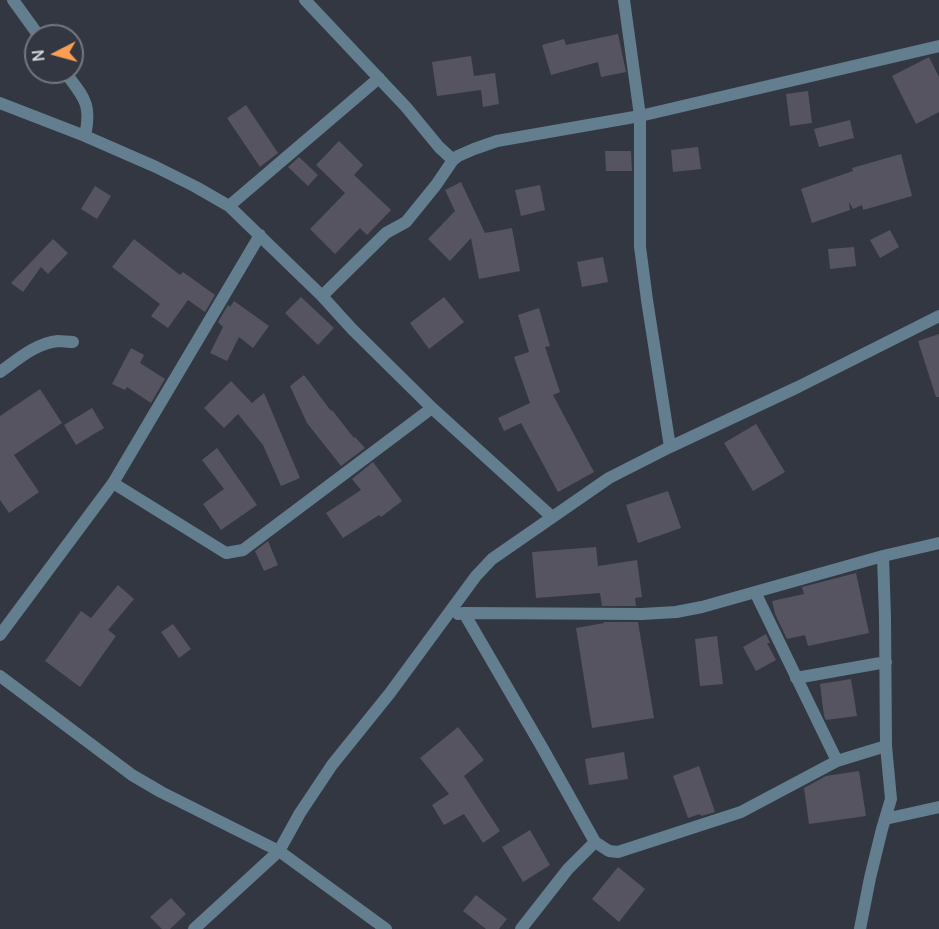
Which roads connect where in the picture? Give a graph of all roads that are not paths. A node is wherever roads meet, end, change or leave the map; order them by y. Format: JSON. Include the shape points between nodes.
{"nodes":[{"id":1,"x":13,"y":0,"type":"edge"},
{"id":2,"x":304,"y":0,"type":"edge"},
{"id":3,"x":624,"y":0,"type":"edge"},
{"id":4,"x":30,"y":24,"type":"edge"},
{"id":5,"x":939,"y":46,"type":"edge"},
{"id":6,"x":379,"y":78,"type":"junction"},
{"id":7,"x":74,"y":84,"type":"edge"},
{"id":8,"x":0,"y":103,"type":"edge"},
{"id":9,"x":640,"y":116,"type":"junction"},
{"id":10,"x":86,"y":136,"type":"junction"},
{"id":11,"x":453,"y":160,"type":"junction"},
{"id":12,"x":229,"y":206,"type":"junction"},
{"id":13,"x":260,"y":236,"type":"junction"},
{"id":14,"x":322,"y":296,"type":"junction"},
{"id":15,"x":939,"y":316,"type":"edge"},
{"id":16,"x":73,"y":342,"type":"dead end"},
{"id":17,"x":0,"y":372,"type":"edge"},
{"id":18,"x":432,"y":408,"type":"junction"},
{"id":19,"x":670,"y":447,"type":"junction"},
{"id":20,"x":113,"y":483,"type":"junction"},
{"id":21,"x":552,"y":517,"type":"junction"},
{"id":22,"x":939,"y":543,"type":"edge"},
{"id":23,"x":883,"y":556,"type":"junction"},
{"id":24,"x":755,"y":592,"type":"junction"},
{"id":25,"x":464,"y":613,"type":"junction"},
{"id":26,"x":446,"y":617,"type":"junction"},
{"id":27,"x":0,"y":635,"type":"edge"},
{"id":28,"x":885,"y":663,"type":"junction"},
{"id":29,"x":0,"y":676,"type":"edge"},
{"id":30,"x":796,"y":678,"type":"junction"},
{"id":31,"x":886,"y":746,"type":"junction"},
{"id":32,"x":837,"y":761,"type":"junction"},
{"id":33,"x":939,"y":807,"type":"edge"},
{"id":34,"x":885,"y":819,"type":"junction"},
{"id":35,"x":595,"y":842,"type":"junction"},
{"id":36,"x":279,"y":851,"type":"junction"},
{"id":37,"x":194,"y":929,"type":"edge"},
{"id":38,"x":386,"y":929,"type":"edge"},
{"id":39,"x":520,"y":929,"type":"edge"},
{"id":40,"x":860,"y":929,"type":"edge"}],
"edges":[{"from":1,"to":4,"type":"street"},
{"from":2,"to":6,"type":"street"},
{"from":3,"to":9,"type":"street"},
{"from":5,"to":9,"type":"street"},
{"from":6,"to":11,"type":"street"},
{"from":6,"to":12,"type":"street"},
{"from":7,"to":10,"type":"street","via":[[88,110]]},
{"from":8,"to":10,"type":"street"},
{"from":9,"to":11,"type":"street","via":[[497,141]]},
{"from":9,"to":19,"type":"street","via":[[640,247]]},
{"from":10,"to":12,"type":"street"},
{"from":11,"to":14,"type":"street","via":[[406,222],[387,233]]},
{"from":12,"to":13,"type":"street"},
{"from":13,"to":14,"type":"street"},
{"from":13,"to":20,"type":"street"},
{"from":14,"to":18,"type":"street"},
{"from":15,"to":19,"type":"street"},
{"from":16,"to":17,"type":"street","via":[[41,346]]},
{"from":18,"to":20,"type":"street","via":[[236,552],[226,553]]},
{"from":18,"to":21,"type":"street"},
{"from":19,"to":21,"type":"street","via":[[609,478]]},
{"from":20,"to":27,"type":"street"},
{"from":21,"to":26,"type":"street","via":[[492,559]]},
{"from":22,"to":23,"type":"street"},
{"from":23,"to":24,"type":"street"},
{"from":23,"to":28,"type":"street"},
{"from":24,"to":25,"type":"street","via":[[676,612]]},
{"from":24,"to":30,"type":"street"},
{"from":25,"to":26,"type":"street"},
{"from":25,"to":35,"type":"street"},
{"from":26,"to":36,"type":"street","via":[[332,765]]},
{"from":28,"to":30,"type":"street"},
{"from":28,"to":31,"type":"street"},
{"from":29,"to":36,"type":"street","via":[[132,775]]},
{"from":30,"to":32,"type":"street"},
{"from":31,"to":32,"type":"street"},
{"from":31,"to":34,"type":"street","via":[[891,799]]},
{"from":32,"to":35,"type":"street","via":[[741,812],[618,852]]},
{"from":33,"to":34,"type":"street"},
{"from":34,"to":40,"type":"street"},
{"from":35,"to":39,"type":"street"},
{"from":36,"to":37,"type":"street"},
{"from":36,"to":38,"type":"street"}]}
